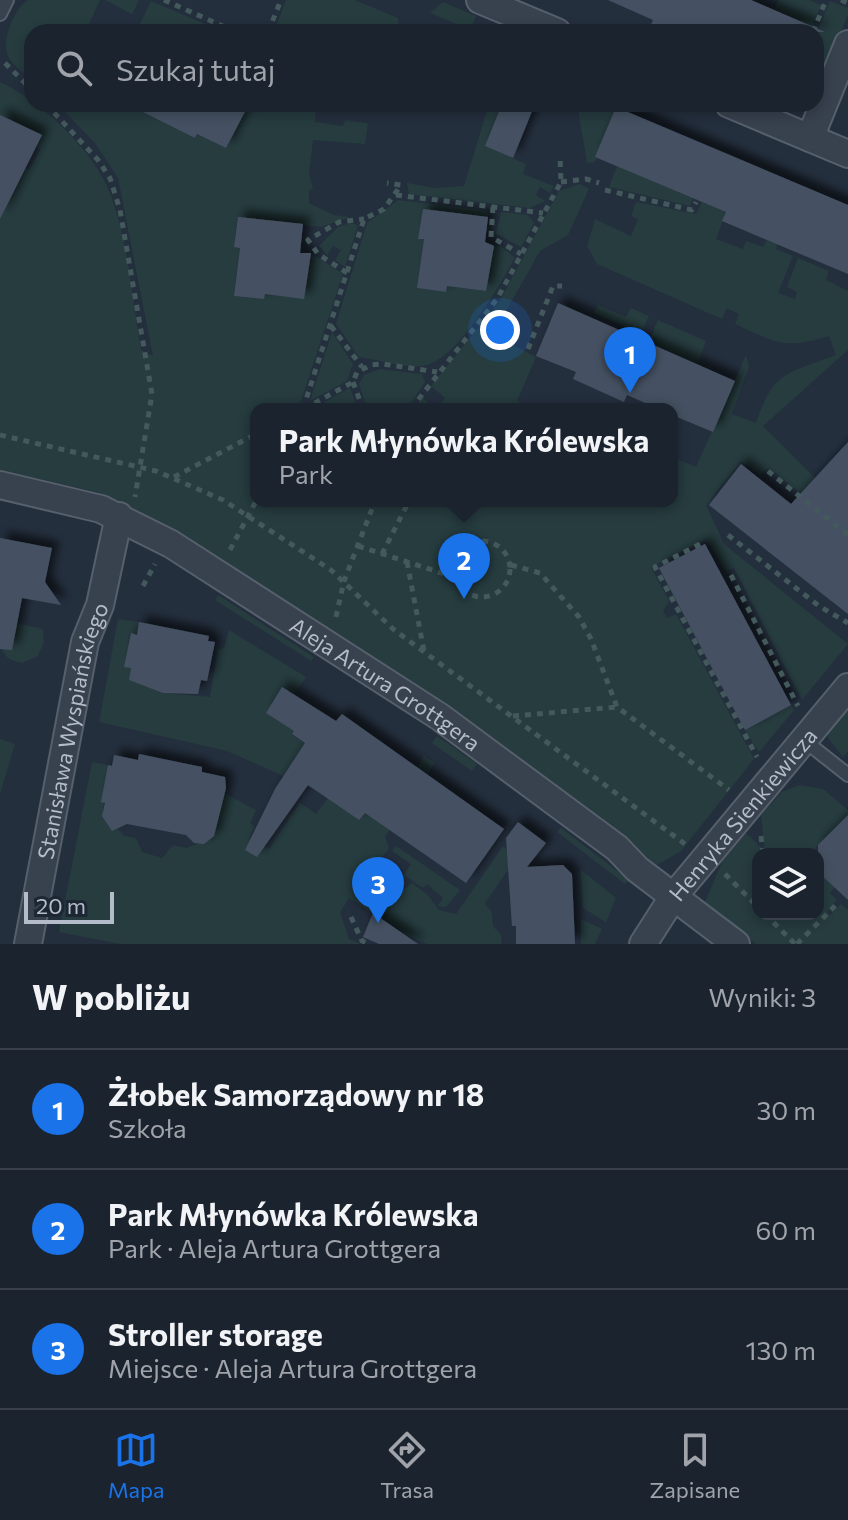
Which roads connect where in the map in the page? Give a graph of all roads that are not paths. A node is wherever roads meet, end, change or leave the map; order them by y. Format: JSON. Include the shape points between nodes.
{"nodes":[{"id":1,"x":7,"y":0,"type":"edge"},
{"id":2,"x":480,"y":0,"type":"edge"},
{"id":3,"x":0,"y":14,"type":"edge"},
{"id":4,"x":538,"y":24,"type":"edge"},
{"id":5,"x":848,"y":44,"type":"edge"},
{"id":6,"x":824,"y":103,"type":"edge"},
{"id":7,"x":748,"y":112,"type":"edge"},
{"id":8,"x":821,"y":112,"type":"edge"},
{"id":9,"x":810,"y":138,"type":"junction"},
{"id":10,"x":848,"y":154,"type":"edge"},
{"id":11,"x":0,"y":485,"type":"edge"},
{"id":12,"x":119,"y":516,"type":"junction"},
{"id":13,"x":848,"y":687,"type":"edge"},
{"id":14,"x":805,"y":741,"type":"junction"},
{"id":15,"x":848,"y":775,"type":"edge"},
{"id":16,"x":673,"y":897,"type":"junction"},
{"id":17,"x":28,"y":944,"type":"edge"},
{"id":18,"x":643,"y":944,"type":"edge"},
{"id":19,"x":736,"y":944,"type":"edge"}],
"edges":[{"from":1,"to":3,"type":"lane"},
{"from":2,"to":4,"type":"street"},
{"from":5,"to":6,"type":"street"},
{"from":7,"to":9,"type":"street"},
{"from":8,"to":9,"type":"street"},
{"from":9,"to":10,"type":"street"},
{"from":11,"to":12,"type":"street","name":"Aleja Artura Grottgera"},
{"from":12,"to":16,"type":"street","name":"Aleja Artura Grottgera","via":[[331,645],[507,765]]},
{"from":12,"to":17,"type":"street","name":"Stanisława Wyspiańskiego","via":[[100,605],[85,642]]},
{"from":13,"to":14,"type":"street","name":"Henryka Sienkiewicza"},
{"from":14,"to":15,"type":"lane"},
{"from":14,"to":16,"type":"street","name":"Henryka Sienkiewicza"},
{"from":16,"to":18,"type":"street","name":"Henryka Sienkiewicza"},
{"from":16,"to":19,"type":"street","name":"Aleja Artura Grottgera"}]}
